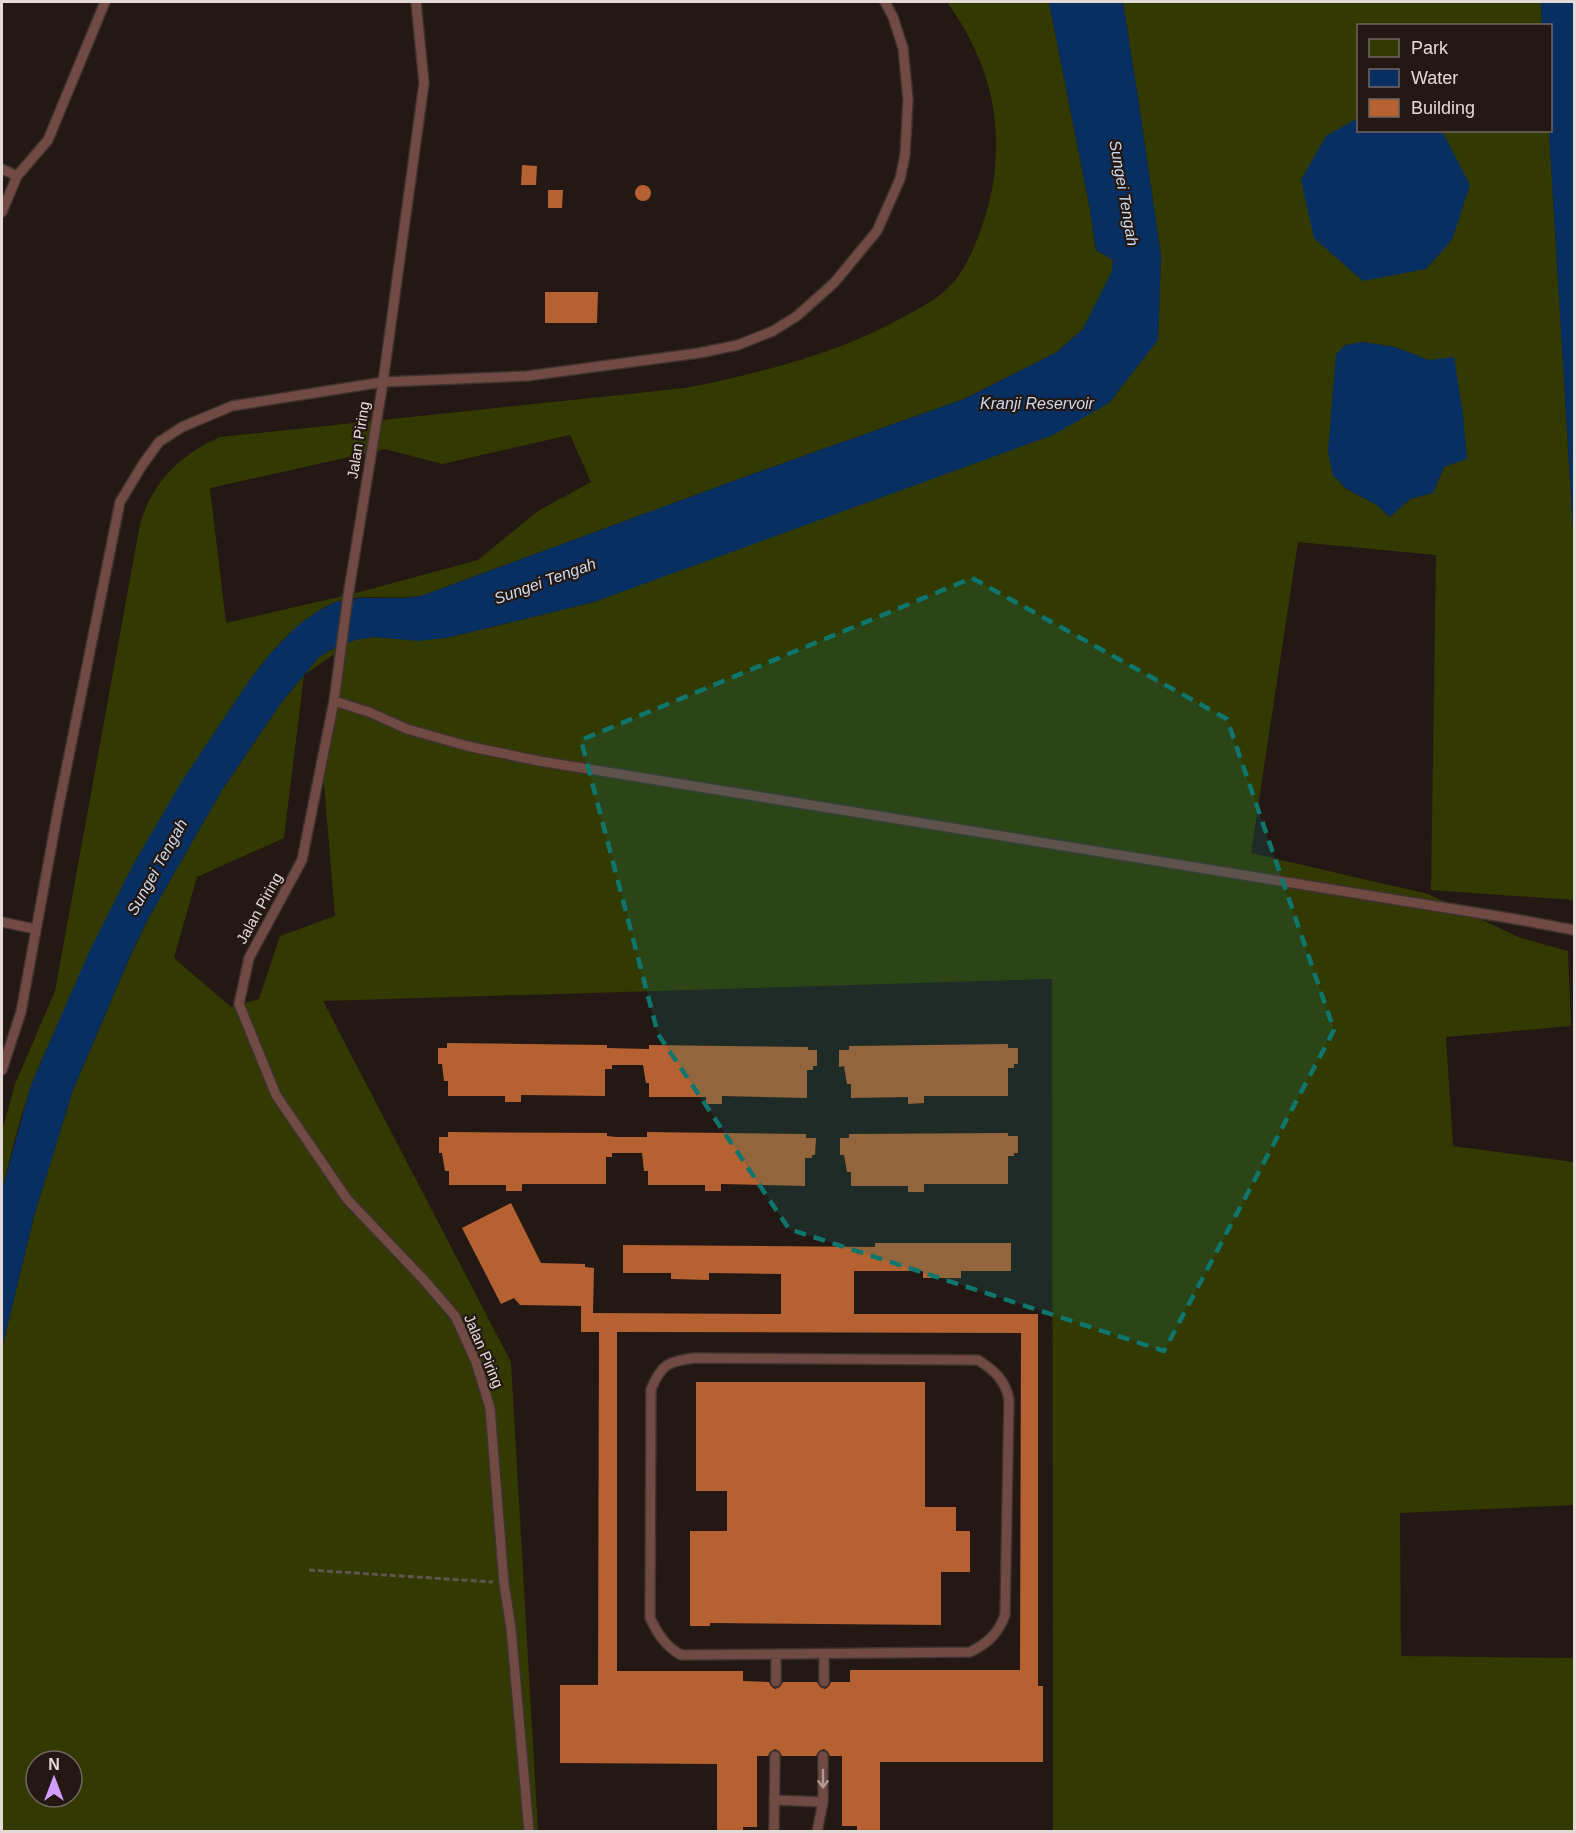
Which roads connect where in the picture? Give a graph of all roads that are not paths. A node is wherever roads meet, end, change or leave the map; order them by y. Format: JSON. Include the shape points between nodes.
{"nodes":[{"id":1,"x":105,"y":2,"type":"edge"},
{"id":2,"x":416,"y":2,"type":"edge"},
{"id":3,"x":885,"y":2,"type":"edge"},
{"id":4,"x":2,"y":168,"type":"edge"},
{"id":5,"x":17,"y":176,"type":"junction"},
{"id":6,"x":2,"y":212,"type":"edge"},
{"id":7,"x":383,"y":382,"type":"junction"},
{"id":8,"x":334,"y":701,"type":"junction"},
{"id":9,"x":2,"y":922,"type":"edge"},
{"id":10,"x":35,"y":929,"type":"junction"},
{"id":11,"x":1575,"y":930,"type":"edge"},
{"id":12,"x":2,"y":1070,"type":"edge"},
{"id":13,"x":824,"y":1654,"type":"junction"},
{"id":14,"x":776,"y":1655,"type":"junction"},
{"id":15,"x":776,"y":1682,"type":"dead end"},
{"id":16,"x":824,"y":1682,"type":"dead end"},
{"id":17,"x":775,"y":1756,"type":"dead end"},
{"id":18,"x":824,"y":1756,"type":"dead end"},
{"id":19,"x":774,"y":1800,"type":"junction"},
{"id":20,"x":824,"y":1802,"type":"junction"},
{"id":21,"x":529,"y":1832,"type":"edge"},
{"id":22,"x":774,"y":1832,"type":"edge"},
{"id":23,"x":817,"y":1832,"type":"edge"}],
"edges":[{"from":1,"to":5,"type":"lane","via":[[48,140]]},
{"from":2,"to":7,"type":"lane","name":"Jalan Piring","via":[[424,83]]},
{"from":3,"to":7,"type":"lane","via":[[903,48],[908,99],[900,179],[877,231],[834,283],[797,316],[774,331],[738,345],[699,353],[527,376]]},
{"from":4,"to":5,"type":"lane"},
{"from":5,"to":6,"type":"lane"},
{"from":7,"to":8,"type":"lane","name":"Jalan Piring"},
{"from":7,"to":10,"type":"lane","via":[[232,406],[182,427],[159,442],[143,464],[120,502]]},
{"from":8,"to":11,"type":"lane","via":[[467,747],[539,761]]},
{"from":8,"to":21,"type":"lane","name":"Jalan Piring","via":[[302,860],[249,958],[239,1004],[276,1095],[347,1199],[454,1316],[476,1362],[490,1408]]},
{"from":9,"to":10,"type":"lane"},
{"from":10,"to":12,"type":"lane","via":[[21,1012]]},
{"from":13,"to":14,"type":"lane"},
{"from":13,"to":14,"type":"lane","via":[[970,1652],[985,1645],[999,1630],[1005,1615],[1009,1400],[994,1370],[978,1360],[694,1358],[672,1362],[658,1373],[651,1389],[650,1618],[659,1636],[681,1655]]},
{"from":13,"to":16,"type":"lane"},
{"from":14,"to":15,"type":"lane"},
{"from":17,"to":19,"type":"lane"},
{"from":18,"to":20,"type":"lane","one_way":true},
{"from":19,"to":20,"type":"lane"},
{"from":19,"to":22,"type":"lane"},
{"from":20,"to":23,"type":"lane"}]}
